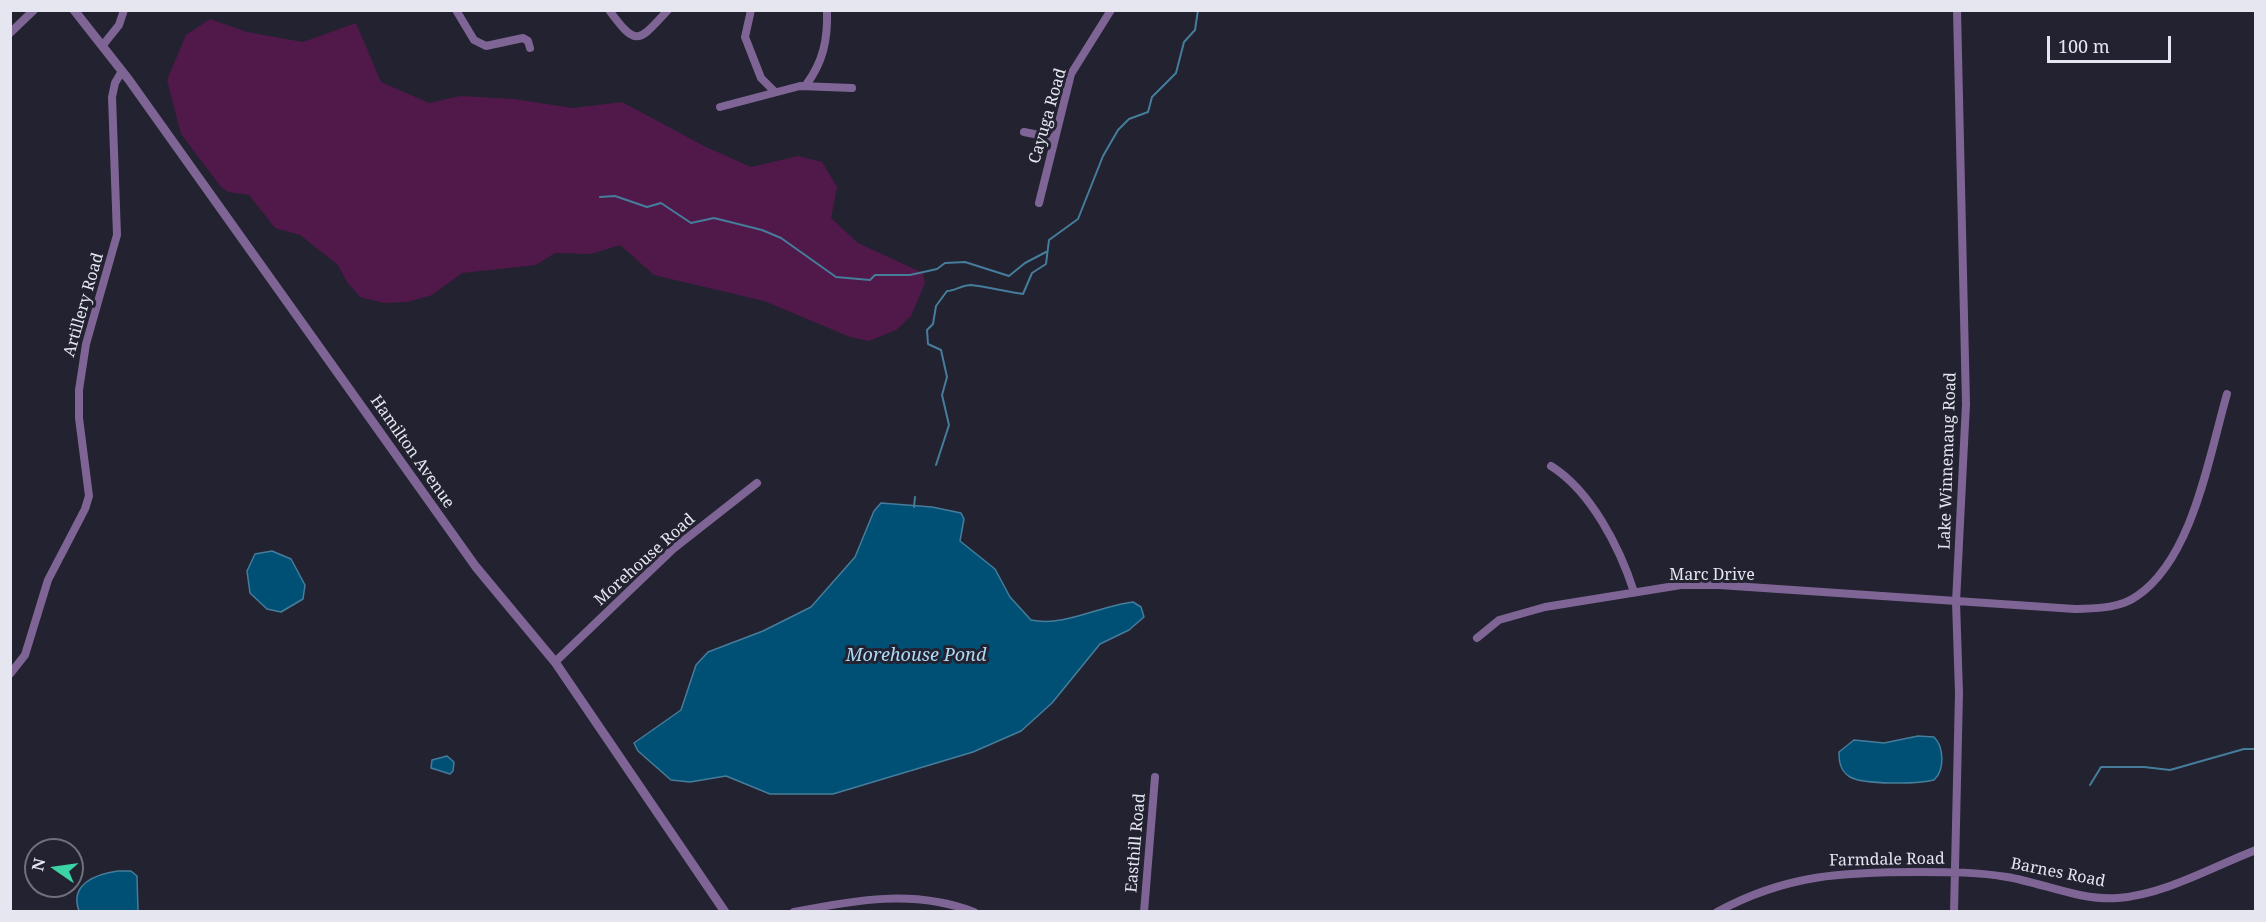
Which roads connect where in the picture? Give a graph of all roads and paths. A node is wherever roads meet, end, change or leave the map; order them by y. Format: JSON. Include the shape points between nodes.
{"nodes":[{"id":1,"x":34,"y":10,"type":"edge"},
{"id":2,"x":74,"y":10,"type":"edge"},
{"id":3,"x":124,"y":10,"type":"edge"},
{"id":4,"x":456,"y":10,"type":"edge"},
{"id":5,"x":609,"y":10,"type":"edge"},
{"id":6,"x":668,"y":10,"type":"edge"},
{"id":7,"x":751,"y":10,"type":"edge"},
{"id":8,"x":827,"y":10,"type":"edge"},
{"id":9,"x":1111,"y":10,"type":"edge"},
{"id":10,"x":1957,"y":10,"type":"edge"},
{"id":11,"x":10,"y":33,"type":"edge"},
{"id":12,"x":103,"y":45,"type":"junction"},
{"id":13,"x":530,"y":48,"type":"dead end"},
{"id":14,"x":122,"y":71,"type":"junction"},
{"id":15,"x":806,"y":85,"type":"junction"},
{"id":16,"x":852,"y":88,"type":"dead end"},
{"id":17,"x":775,"y":92,"type":"junction"},
{"id":18,"x":720,"y":106,"type":"dead end"},
{"id":19,"x":1024,"y":132,"type":"dead end"},
{"id":20,"x":1054,"y":138,"type":"junction"},
{"id":21,"x":1039,"y":202,"type":"dead end"},
{"id":22,"x":2227,"y":394,"type":"dead end"},
{"id":23,"x":1551,"y":466,"type":"dead end"},
{"id":24,"x":758,"y":483,"type":"dead end"},
{"id":25,"x":1634,"y":592,"type":"junction"},
{"id":26,"x":1956,"y":602,"type":"junction"},
{"id":27,"x":1477,"y":638,"type":"dead end"},
{"id":28,"x":555,"y":662,"type":"junction"},
{"id":29,"x":10,"y":674,"type":"edge"},
{"id":30,"x":1155,"y":777,"type":"dead end"},
{"id":31,"x":2256,"y":850,"type":"edge"},
{"id":32,"x":1956,"y":872,"type":"junction"},
{"id":33,"x":725,"y":912,"type":"edge"},
{"id":34,"x":794,"y":912,"type":"edge"},
{"id":35,"x":975,"y":912,"type":"edge"},
{"id":36,"x":1144,"y":912,"type":"edge"},
{"id":37,"x":1717,"y":912,"type":"edge"},
{"id":38,"x":1954,"y":912,"type":"edge"}],
"edges":[{"from":1,"to":11,"type":"street"},
{"from":2,"to":12,"type":"street","name":"Hamilton Avenue"},
{"from":3,"to":12,"type":"street","via":[[119,25]]},
{"from":4,"to":13,"type":"street","via":[[474,40],[486,46],[523,38]]},
{"from":5,"to":6,"type":"street","via":[[627,35],[637,37],[645,35]]},
{"from":7,"to":17,"type":"street","via":[[745,37],[761,78]]},
{"from":8,"to":15,"type":"street","via":[[826,46],[819,67]]},
{"from":9,"to":20,"type":"street","name":"Cayuga Road","via":[[1071,74]]},
{"from":10,"to":26,"type":"street","name":"Lake Winnemaug Road","via":[[1966,404]]},
{"from":12,"to":14,"type":"street","name":"Hamilton Avenue"},
{"from":14,"to":28,"type":"street","name":"Hamilton Avenue","via":[[476,567]]},
{"from":14,"to":29,"type":"street","name":"Artillery Road","via":[[112,97],[117,235],[96,303],[80,377],[79,418],[89,496],[48,580],[25,655]]},
{"from":15,"to":16,"type":"street"},
{"from":15,"to":17,"type":"street"},
{"from":17,"to":18,"type":"street"},
{"from":19,"to":20,"type":"street"},
{"from":20,"to":21,"type":"street","name":"Cayuga Road"},
{"from":22,"to":26,"type":"street","name":"Marc Drive","via":[[2195,504],[2175,555],[2136,598],[2112,606],[2075,609]]},
{"from":23,"to":25,"type":"street","via":[[1571,480],[1610,535]]},
{"from":24,"to":28,"type":"street","name":"Morehouse Road","via":[[673,549]]},
{"from":25,"to":26,"type":"street","name":"Marc Drive","via":[[1681,585],[1719,585]]},
{"from":25,"to":27,"type":"street","name":"Marc Drive","via":[[1545,607],[1499,620]]},
{"from":26,"to":32,"type":"street","name":"Lake Winnemaug Road"},
{"from":28,"to":33,"type":"street","name":"Hamilton Avenue"},
{"from":30,"to":36,"type":"street","name":"Easthill Road"},
{"from":31,"to":32,"type":"street","name":"Barnes Road","via":[[2163,888],[2119,898],[2093,897],[1983,873]]},
{"from":32,"to":37,"type":"street","name":"Farmdale Road","via":[[1817,876],[1779,885]]},
{"from":32,"to":38,"type":"street","name":"Lake Winnemaug Road"},
{"from":34,"to":35,"type":"street","via":[[890,896]]}]}
